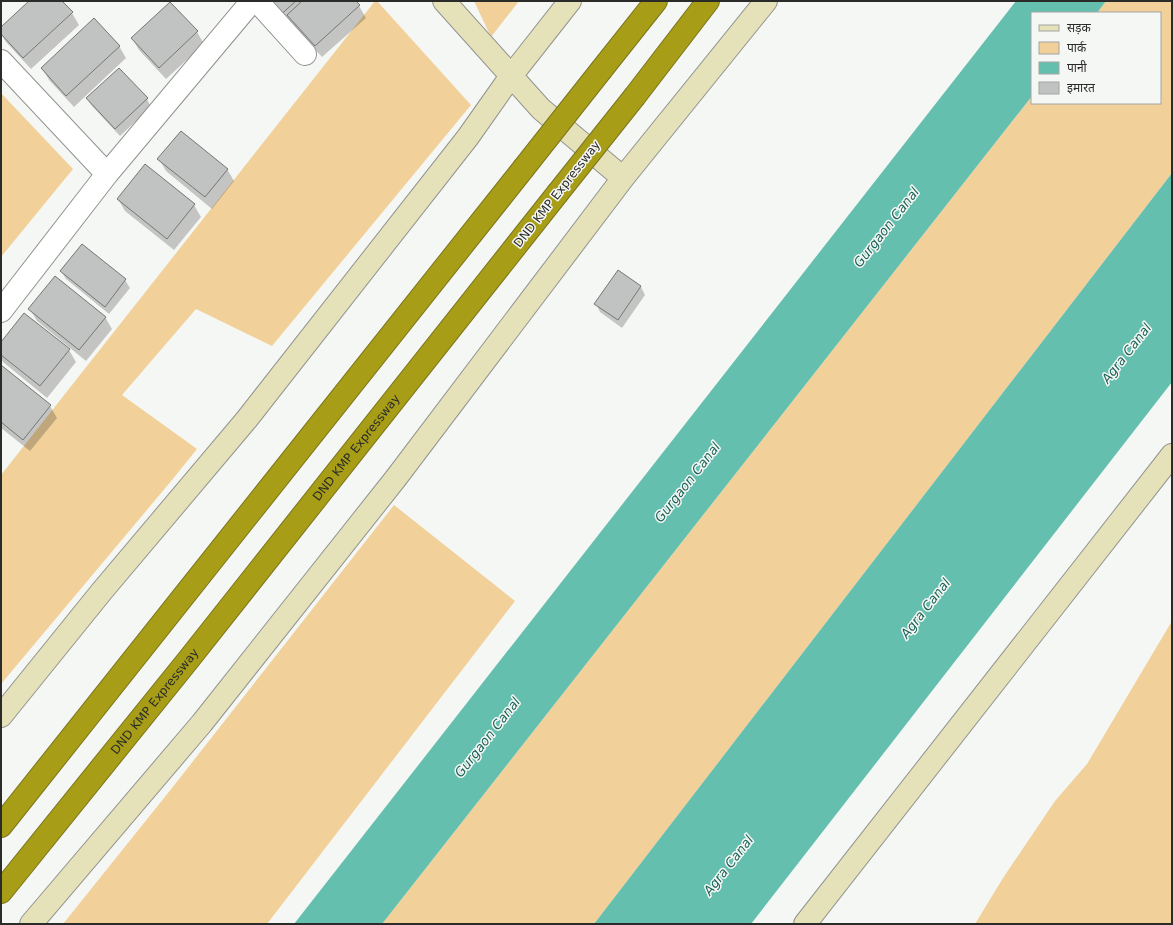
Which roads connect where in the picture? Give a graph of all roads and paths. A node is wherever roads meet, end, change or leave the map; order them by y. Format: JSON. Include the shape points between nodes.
{"nodes":[{"id":1,"x":252,"y":1,"type":"edge"},
{"id":2,"x":256,"y":1,"type":"edge"},
{"id":3,"x":444,"y":1,"type":"edge"},
{"id":4,"x":570,"y":1,"type":"edge"},
{"id":5,"x":656,"y":1,"type":"edge"},
{"id":6,"x":708,"y":1,"type":"edge"},
{"id":7,"x":766,"y":1,"type":"edge"},
{"id":8,"x":305,"y":54,"type":"dead end"},
{"id":9,"x":1,"y":61,"type":"edge"},
{"id":10,"x":511,"y":76,"type":"junction"},
{"id":11,"x":107,"y":174,"type":"junction"},
{"id":12,"x":623,"y":178,"type":"junction"},
{"id":13,"x":1,"y":311,"type":"edge"},
{"id":14,"x":1172,"y":455,"type":"edge"},
{"id":15,"x":1,"y":716,"type":"edge"},
{"id":16,"x":1,"y":826,"type":"edge"},
{"id":17,"x":1,"y":892,"type":"edge"},
{"id":18,"x":31,"y":924,"type":"edge"},
{"id":19,"x":805,"y":924,"type":"edge"}],
"edges":[{"from":1,"to":11,"type":"street"},
{"from":2,"to":8,"type":"street"},
{"from":3,"to":10,"type":"street"},
{"from":4,"to":10,"type":"street"},
{"from":5,"to":16,"type":"highway","bridge":true},
{"from":6,"to":17,"type":"highway","name":"DND KMP Expressway","bridge":true,"via":[[190,659]]},
{"from":7,"to":12,"type":"street"},
{"from":9,"to":11,"type":"street"},
{"from":10,"to":12,"type":"street","via":[[541,108]]},
{"from":10,"to":15,"type":"street","via":[[468,137],[247,419]]},
{"from":11,"to":13,"type":"street"},
{"from":12,"to":18,"type":"street","via":[[396,478],[216,704]]},
{"from":14,"to":19,"type":"street"}]}
